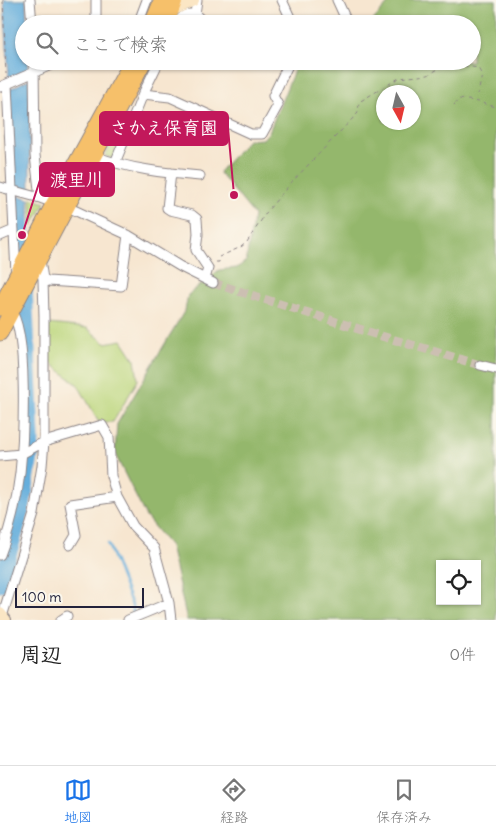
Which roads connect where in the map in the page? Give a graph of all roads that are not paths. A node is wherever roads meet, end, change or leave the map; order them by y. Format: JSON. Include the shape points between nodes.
{"nodes":[{"id":1,"x":30,"y":0,"type":"edge"},
{"id":2,"x":96,"y":0,"type":"edge"},
{"id":3,"x":147,"y":0,"type":"edge"},
{"id":4,"x":193,"y":0,"type":"edge"},
{"id":5,"x":197,"y":0,"type":"edge"},
{"id":6,"x":282,"y":0,"type":"edge"},
{"id":7,"x":337,"y":0,"type":"edge"},
{"id":8,"x":172,"y":8,"type":"edge"},
{"id":9,"x":195,"y":14,"type":"joint"},
{"id":10,"x":31,"y":15,"type":"edge"},
{"id":11,"x":96,"y":15,"type":"edge"},
{"id":12,"x":141,"y":15,"type":"edge"},
{"id":13,"x":185,"y":15,"type":"edge"},
{"id":14,"x":289,"y":15,"type":"edge"},
{"id":15,"x":344,"y":15,"type":"edge"},
{"id":16,"x":33,"y":70,"type":"edge"},
{"id":17,"x":41,"y":70,"type":"edge"},
{"id":18,"x":128,"y":70,"type":"edge"},
{"id":19,"x":139,"y":70,"type":"edge"},
{"id":20,"x":155,"y":70,"type":"edge"},
{"id":21,"x":286,"y":70,"type":"edge"},
{"id":22,"x":32,"y":74,"type":"junction"},
{"id":23,"x":3,"y":86,"type":"edge"},
{"id":24,"x":143,"y":94,"type":"junction"},
{"id":25,"x":95,"y":156,"type":"junction"},
{"id":26,"x":115,"y":163,"type":"junction"},
{"id":27,"x":171,"y":173,"type":"junction"},
{"id":28,"x":200,"y":176,"type":"dead end"},
{"id":29,"x":0,"y":187,"type":"edge"},
{"id":30,"x":12,"y":190,"type":"junction"},
{"id":31,"x":40,"y":198,"type":"junction"},
{"id":32,"x":61,"y":205,"type":"junction"},
{"id":33,"x":14,"y":230,"type":"junction"},
{"id":34,"x":128,"y":235,"type":"junction"},
{"id":35,"x":0,"y":236,"type":"edge"},
{"id":36,"x":40,"y":258,"type":"junction"},
{"id":37,"x":16,"y":277,"type":"junction"},
{"id":38,"x":43,"y":279,"type":"junction"},
{"id":39,"x":8,"y":306,"type":"edge"},
{"id":40,"x":0,"y":333,"type":"edge"},
{"id":41,"x":480,"y":364,"type":"tunnel mouth"},
{"id":42,"x":496,"y":369,"type":"edge"},
{"id":43,"x":44,"y":442,"type":"junction"},
{"id":44,"x":21,"y":454,"type":"junction"},
{"id":45,"x":0,"y":456,"type":"edge"},
{"id":46,"x":117,"y":497,"type":"junction"},
{"id":47,"x":70,"y":545,"type":"dead end"},
{"id":48,"x":0,"y":555,"type":"edge"},
{"id":49,"x":169,"y":603,"type":"junction"},
{"id":50,"x":2,"y":618,"type":"edge"},
{"id":51,"x":132,"y":618,"type":"edge"},
{"id":52,"x":171,"y":620,"type":"edge"}],
"edges":[{"from":1,"to":10,"type":"street"},
{"from":2,"to":11,"type":"street"},
{"from":3,"to":12,"type":"street"},
{"from":4,"to":8,"type":"street"},
{"from":5,"to":9,"type":"street"},
{"from":6,"to":14,"type":"street"},
{"from":7,"to":15,"type":"street"},
{"from":9,"to":13,"type":"street"},
{"from":16,"to":22,"type":"street"},
{"from":17,"to":22,"type":"street"},
{"from":18,"to":32,"type":"highway"},
{"from":19,"to":25,"type":"highway"},
{"from":20,"to":24,"type":"street"},
{"from":21,"to":24,"type":"street","via":[[273,96],[278,105],[262,134],[251,134],[170,96]]},
{"from":22,"to":23,"type":"street"},
{"from":22,"to":31,"type":"street"},
{"from":23,"to":30,"type":"street"},
{"from":24,"to":26,"type":"street"},
{"from":25,"to":26,"type":"street"},
{"from":25,"to":32,"type":"highway"},
{"from":26,"to":27,"type":"street"},
{"from":27,"to":28,"type":"street"},
{"from":27,"to":34,"type":"street","via":[[167,208],[197,219],[196,250],[208,268],[209,281]]},
{"from":29,"to":30,"type":"street"},
{"from":30,"to":31,"type":"street"},
{"from":30,"to":33,"type":"street"},
{"from":31,"to":32,"type":"street"},
{"from":32,"to":34,"type":"street"},
{"from":32,"to":36,"type":"highway"},
{"from":32,"to":37,"type":"highway","via":[[37,237]]},
{"from":33,"to":35,"type":"street"},
{"from":33,"to":37,"type":"street"},
{"from":34,"to":38,"type":"street","via":[[121,286]]},
{"from":36,"to":38,"type":"street"},
{"from":36,"to":39,"type":"highway"},
{"from":37,"to":39,"type":"highway"},
{"from":38,"to":43,"type":"street"},
{"from":39,"to":40,"type":"highway"},
{"from":39,"to":44,"type":"street","via":[[16,318],[21,339]]},
{"from":41,"to":42,"type":"street"},
{"from":43,"to":44,"type":"street"},
{"from":43,"to":46,"type":"street","via":[[102,425],[109,437],[111,476]]},
{"from":43,"to":50,"type":"street","via":[[34,514]]},
{"from":44,"to":45,"type":"street"},
{"from":44,"to":48,"type":"street","via":[[14,505]]},
{"from":46,"to":47,"type":"street","via":[[70,504],[76,535]]},
{"from":46,"to":49,"type":"street","via":[[133,526],[154,548]]},
{"from":49,"to":51,"type":"street"},
{"from":49,"to":52,"type":"street"}]}
